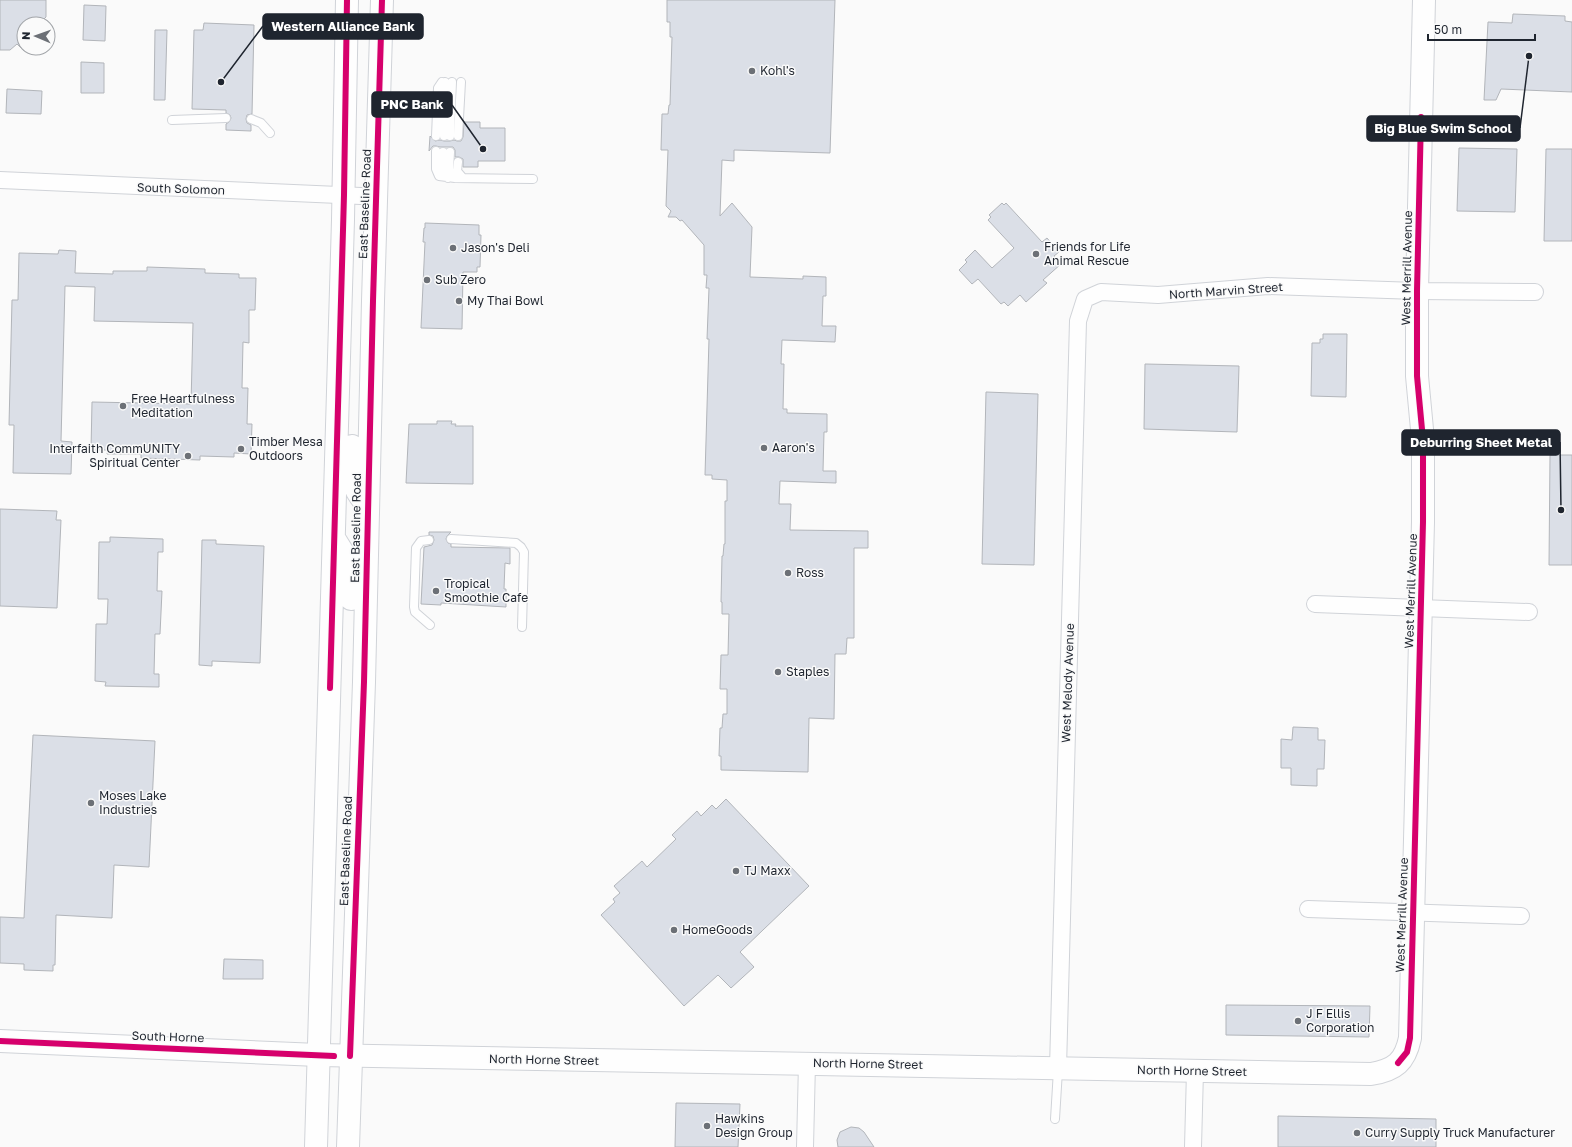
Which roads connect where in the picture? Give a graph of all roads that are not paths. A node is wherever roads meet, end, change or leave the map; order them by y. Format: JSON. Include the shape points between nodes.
{"nodes":[{"id":1,"x":347,"y":0,"type":"edge"},
{"id":2,"x":382,"y":0,"type":"edge"},
{"id":3,"x":1424,"y":0,"type":"edge"},
{"id":4,"x":226,"y":118,"type":"dead end"},
{"id":5,"x":251,"y":119,"type":"dead end"},
{"id":6,"x":172,"y":120,"type":"dead end"},
{"id":7,"x":270,"y":133,"type":"dead end"},
{"id":8,"x":447,"y":136,"type":"joint"},
{"id":9,"x":458,"y":162,"type":"dead end"},
{"id":10,"x":455,"y":178,"type":"junction"},
{"id":11,"x":533,"y":179,"type":"dead end"},
{"id":12,"x":0,"y":180,"type":"edge"},
{"id":13,"x":353,"y":196,"type":"junction"},
{"id":14,"x":1417,"y":291,"type":"junction"},
{"id":15,"x":1535,"y":292,"type":"dead end"},
{"id":16,"x":1085,"y":300,"type":"joint"},
{"id":17,"x":339,"y":366,"type":"junction"},
{"id":18,"x":368,"y":506,"type":"junction"},
{"id":19,"x":334,"y":538,"type":"junction"},
{"id":20,"x":429,"y":540,"type":"dead end"},
{"id":21,"x":450,"y":540,"type":"dead end"},
{"id":22,"x":1315,"y":604,"type":"dead end"},
{"id":23,"x":1421,"y":608,"type":"junction"},
{"id":24,"x":1529,"y":612,"type":"dead end"},
{"id":25,"x":430,"y":625,"type":"dead end"},
{"id":26,"x":522,"y":627,"type":"dead end"},
{"id":27,"x":364,"y":682,"type":"junction"},
{"id":28,"x":1308,"y":909,"type":"dead end"},
{"id":29,"x":1413,"y":912,"type":"junction"},
{"id":30,"x":1521,"y":916,"type":"dead end"},
{"id":31,"x":0,"y":1041,"type":"edge"},
{"id":32,"x":334,"y":1056,"type":"junction"},
{"id":33,"x":807,"y":1063,"type":"junction"},
{"id":34,"x":1398,"y":1063,"type":"joint"},
{"id":35,"x":1058,"y":1068,"type":"junction"},
{"id":36,"x":1195,"y":1071,"type":"junction"},
{"id":37,"x":1055,"y":1119,"type":"dead end"},
{"id":38,"x":316,"y":1147,"type":"edge"},
{"id":39,"x":348,"y":1147,"type":"edge"},
{"id":40,"x":805,"y":1147,"type":"edge"},
{"id":41,"x":1193,"y":1147,"type":"edge"}],
"edges":[{"from":1,"to":13,"type":"main road","name":"East Baseline Road"},
{"from":2,"to":18,"type":"main road","name":"East Baseline Road"},
{"from":3,"to":14,"type":"main road","name":"West Merrill Avenue"},
{"from":4,"to":6,"type":"lane"},
{"from":5,"to":7,"type":"lane","via":[[261,123]]},
{"from":8,"to":8,"type":"lane","via":[[450,82]]},
{"from":9,"to":10,"type":"lane"},
{"from":10,"to":10,"type":"lane","via":[[439,176],[436,169],[443,151]]},
{"from":10,"to":11,"type":"lane"},
{"from":12,"to":13,"type":"street","name":"South Solomon"},
{"from":13,"to":17,"type":"main road","name":"East Baseline Road"},
{"from":14,"to":15,"type":"street","name":"North Marvin Street"},
{"from":14,"to":16,"type":"street","name":"North Marvin Street","via":[[1268,286],[1158,295],[1101,292]]},
{"from":14,"to":23,"type":"main road","name":"West Merrill Avenue","via":[[1417,376],[1423,440]]},
{"from":16,"to":35,"type":"street","name":"West Melody Avenue","via":[[1078,321]]},
{"from":17,"to":18,"type":"main road","via":[[349,382],[353,399],[351,476],[358,496]]},
{"from":17,"to":19,"type":"main road","name":"East Baseline Road"},
{"from":18,"to":27,"type":"main road","name":"East Baseline Road"},
{"from":19,"to":27,"type":"main road","via":[[350,564],[352,575],[349,644]]},
{"from":19,"to":32,"type":"main road","name":"East Baseline Road"},
{"from":20,"to":25,"type":"lane","via":[[421,541],[416,548],[414,607],[415,612]]},
{"from":21,"to":26,"type":"lane","via":[[516,543],[521,546],[524,552]]},
{"from":22,"to":23,"type":"street"},
{"from":23,"to":24,"type":"street"},
{"from":23,"to":29,"type":"main road","name":"West Merrill Avenue"},
{"from":27,"to":32,"type":"main road","name":"East Baseline Road"},
{"from":28,"to":29,"type":"street"},
{"from":29,"to":30,"type":"street"},
{"from":29,"to":34,"type":"main road","name":"West Merrill Avenue","via":[[1410,1038],[1407,1052]]},
{"from":31,"to":32,"type":"main road","name":"South Horne"},
{"from":32,"to":33,"type":"main road","name":"North Horne Street"},
{"from":32,"to":38,"type":"main road","name":"East Baseline Road"},
{"from":32,"to":39,"type":"main road","name":"East Baseline Road"},
{"from":33,"to":35,"type":"main road","name":"North Horne Street"},
{"from":33,"to":40,"type":"street"},
{"from":34,"to":36,"type":"main road","name":"North Horne Street","via":[[1386,1071],[1371,1074]]},
{"from":35,"to":36,"type":"main road","name":"North Horne Street"},
{"from":35,"to":37,"type":"lane"},
{"from":36,"to":41,"type":"street"}]}
